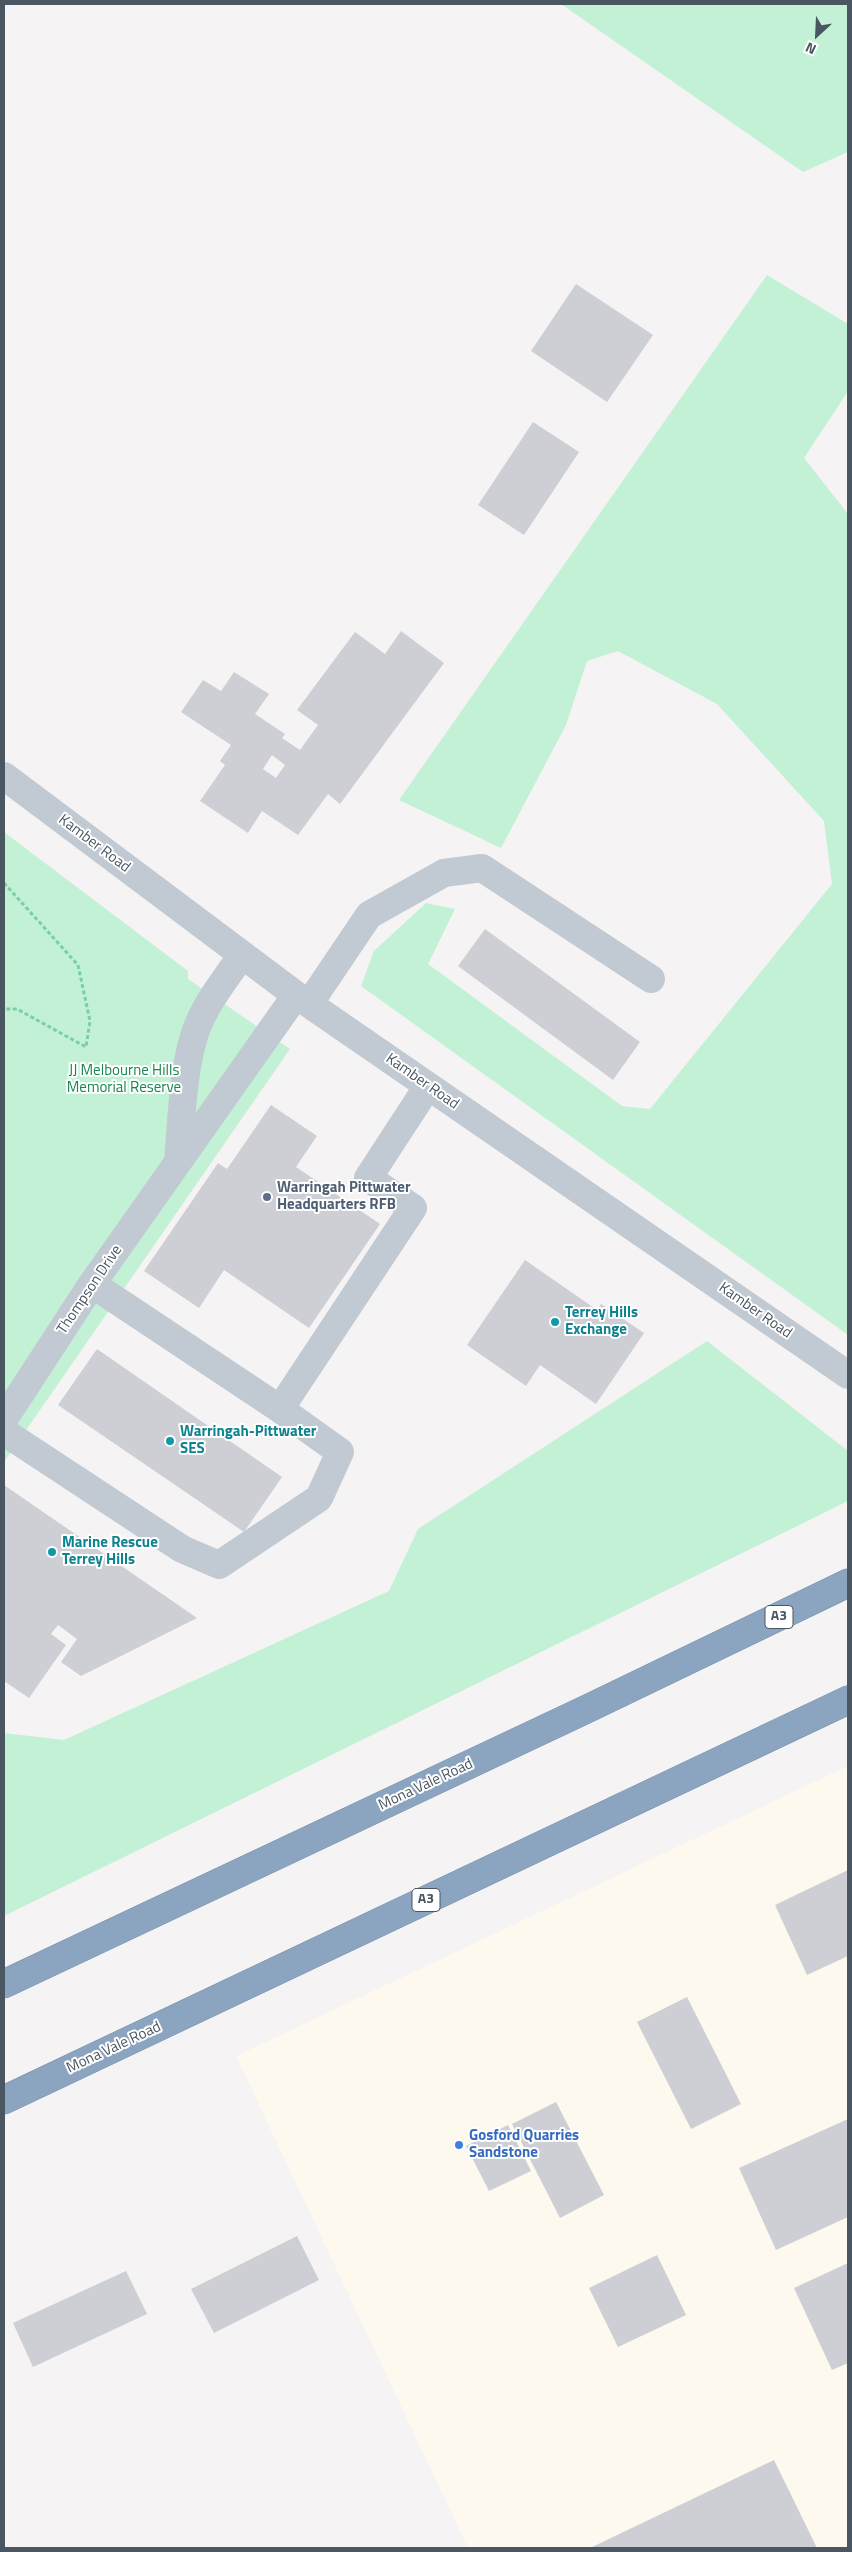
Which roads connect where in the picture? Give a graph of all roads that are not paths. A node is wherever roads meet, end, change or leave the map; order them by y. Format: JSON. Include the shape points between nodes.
{"nodes":[{"id":1,"x":4,"y":776,"type":"edge"},
{"id":2,"x":242,"y":955,"type":"junction"},
{"id":3,"x":651,"y":979,"type":"dead end"},
{"id":4,"x":303,"y":1000,"type":"junction"},
{"id":5,"x":428,"y":1086,"type":"junction"},
{"id":6,"x":178,"y":1162,"type":"junction"},
{"id":7,"x":92,"y":1284,"type":"junction"},
{"id":8,"x":848,"y":1376,"type":"edge"},
{"id":9,"x":280,"y":1408,"type":"junction"},
{"id":10,"x":4,"y":1419,"type":"edge"},
{"id":11,"x":4,"y":1432,"type":"edge"},
{"id":12,"x":848,"y":1584,"type":"edge"},
{"id":13,"x":848,"y":1700,"type":"edge"},
{"id":14,"x":4,"y":1984,"type":"edge"},
{"id":15,"x":4,"y":2100,"type":"edge"}],
"edges":[{"from":1,"to":2,"type":"street","name":"Kamber Road"},
{"from":2,"to":4,"type":"street","name":"Kamber Road"},
{"from":2,"to":6,"type":"street","name":"Thompson Drive","via":[[196,1030],[190,1051]]},
{"from":3,"to":4,"type":"street","name":"Thompson Drive","via":[[482,868],[444,872],[369,915]]},
{"from":4,"to":5,"type":"street","name":"Kamber Road"},
{"from":4,"to":6,"type":"street","name":"Thompson Drive"},
{"from":5,"to":8,"type":"street","name":"Kamber Road"},
{"from":5,"to":9,"type":"street","via":[[368,1178],[413,1208]]},
{"from":6,"to":7,"type":"street","name":"Thompson Drive"},
{"from":7,"to":9,"type":"street"},
{"from":7,"to":10,"type":"street","name":"Thompson Drive"},
{"from":9,"to":11,"type":"street","via":[[340,1452],[319,1498],[219,1565],[182,1549]]},
{"from":12,"to":14,"type":"highway","name":"Mona Vale Road","number":"A3"},
{"from":13,"to":15,"type":"highway","name":"Mona Vale Road","number":"A3"}]}
